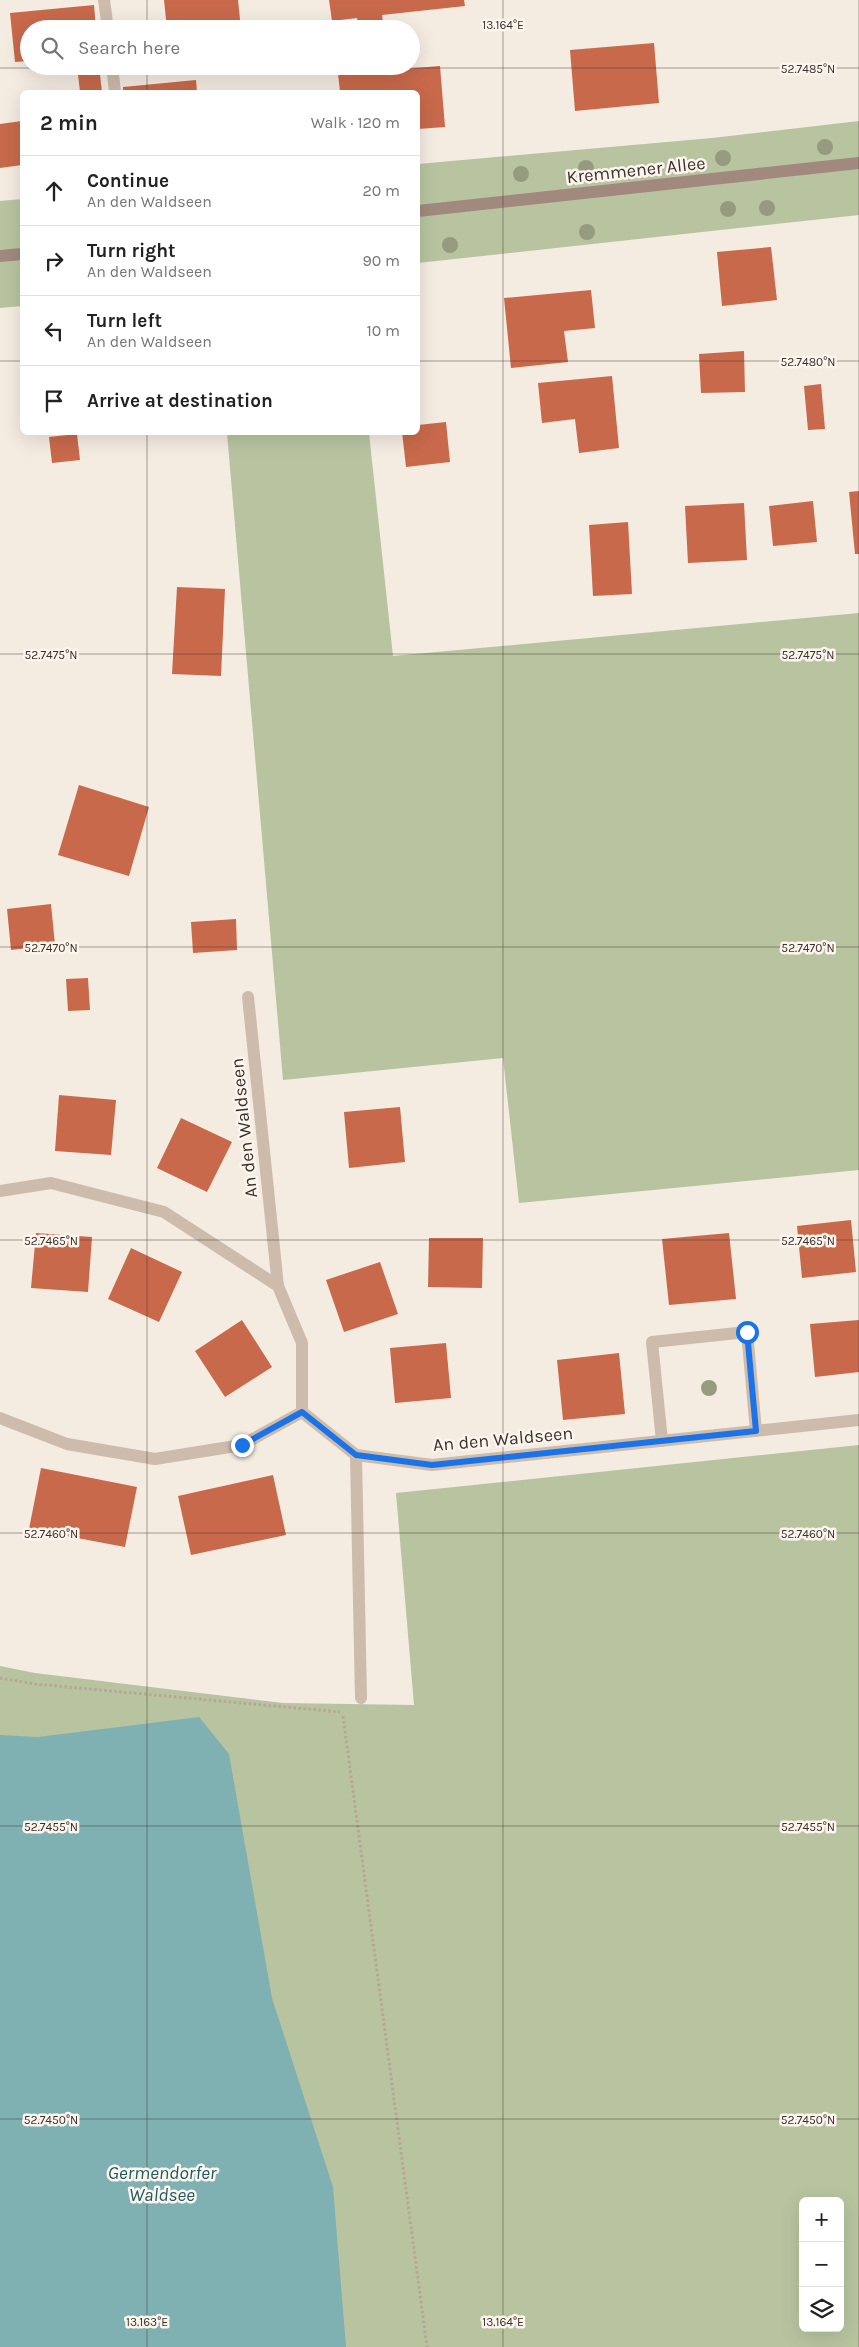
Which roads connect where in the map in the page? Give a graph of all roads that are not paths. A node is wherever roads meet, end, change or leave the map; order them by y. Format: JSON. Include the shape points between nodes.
{"nodes":[{"id":1,"x":104,"y":0,"type":"edge"},
{"id":2,"x":107,"y":20,"type":"edge"},
{"id":3,"x":113,"y":75,"type":"edge"},
{"id":4,"x":115,"y":90,"type":"edge"},
{"id":5,"x":859,"y":163,"type":"edge"},
{"id":6,"x":420,"y":211,"type":"edge"},
{"id":7,"x":20,"y":254,"type":"edge"},
{"id":8,"x":0,"y":256,"type":"edge"},
{"id":9,"x":248,"y":997,"type":"dead end"},
{"id":10,"x":0,"y":1191,"type":"edge"},
{"id":11,"x":278,"y":1286,"type":"junction"},
{"id":12,"x":302,"y":1412,"type":"junction"},
{"id":13,"x":0,"y":1418,"type":"edge"},
{"id":14,"x":859,"y":1420,"type":"edge"},
{"id":15,"x":756,"y":1431,"type":"junction"},
{"id":16,"x":662,"y":1441,"type":"junction"},
{"id":17,"x":356,"y":1455,"type":"junction"},
{"id":18,"x":361,"y":1698,"type":"dead end"}],
"edges":[{"from":1,"to":2,"type":"street"},
{"from":3,"to":4,"type":"street"},
{"from":5,"to":6,"type":"main road","name":"Kremmener Allee"},
{"from":7,"to":8,"type":"main road"},
{"from":9,"to":11,"type":"street","name":"An den Waldseen"},
{"from":10,"to":11,"type":"street","via":[[51,1183],[164,1212]]},
{"from":11,"to":12,"type":"street","name":"An den Waldseen","via":[[302,1343]]},
{"from":12,"to":13,"type":"street","via":[[242,1445],[155,1459],[67,1444]]},
{"from":12,"to":17,"type":"street"},
{"from":14,"to":15,"type":"street","name":"An den Waldseen"},
{"from":15,"to":16,"type":"street","name":"An den Waldseen"},
{"from":15,"to":16,"type":"street","via":[[747,1332],[652,1342]]},
{"from":16,"to":17,"type":"street","name":"An den Waldseen","via":[[432,1465]]},
{"from":17,"to":18,"type":"street"}]}
